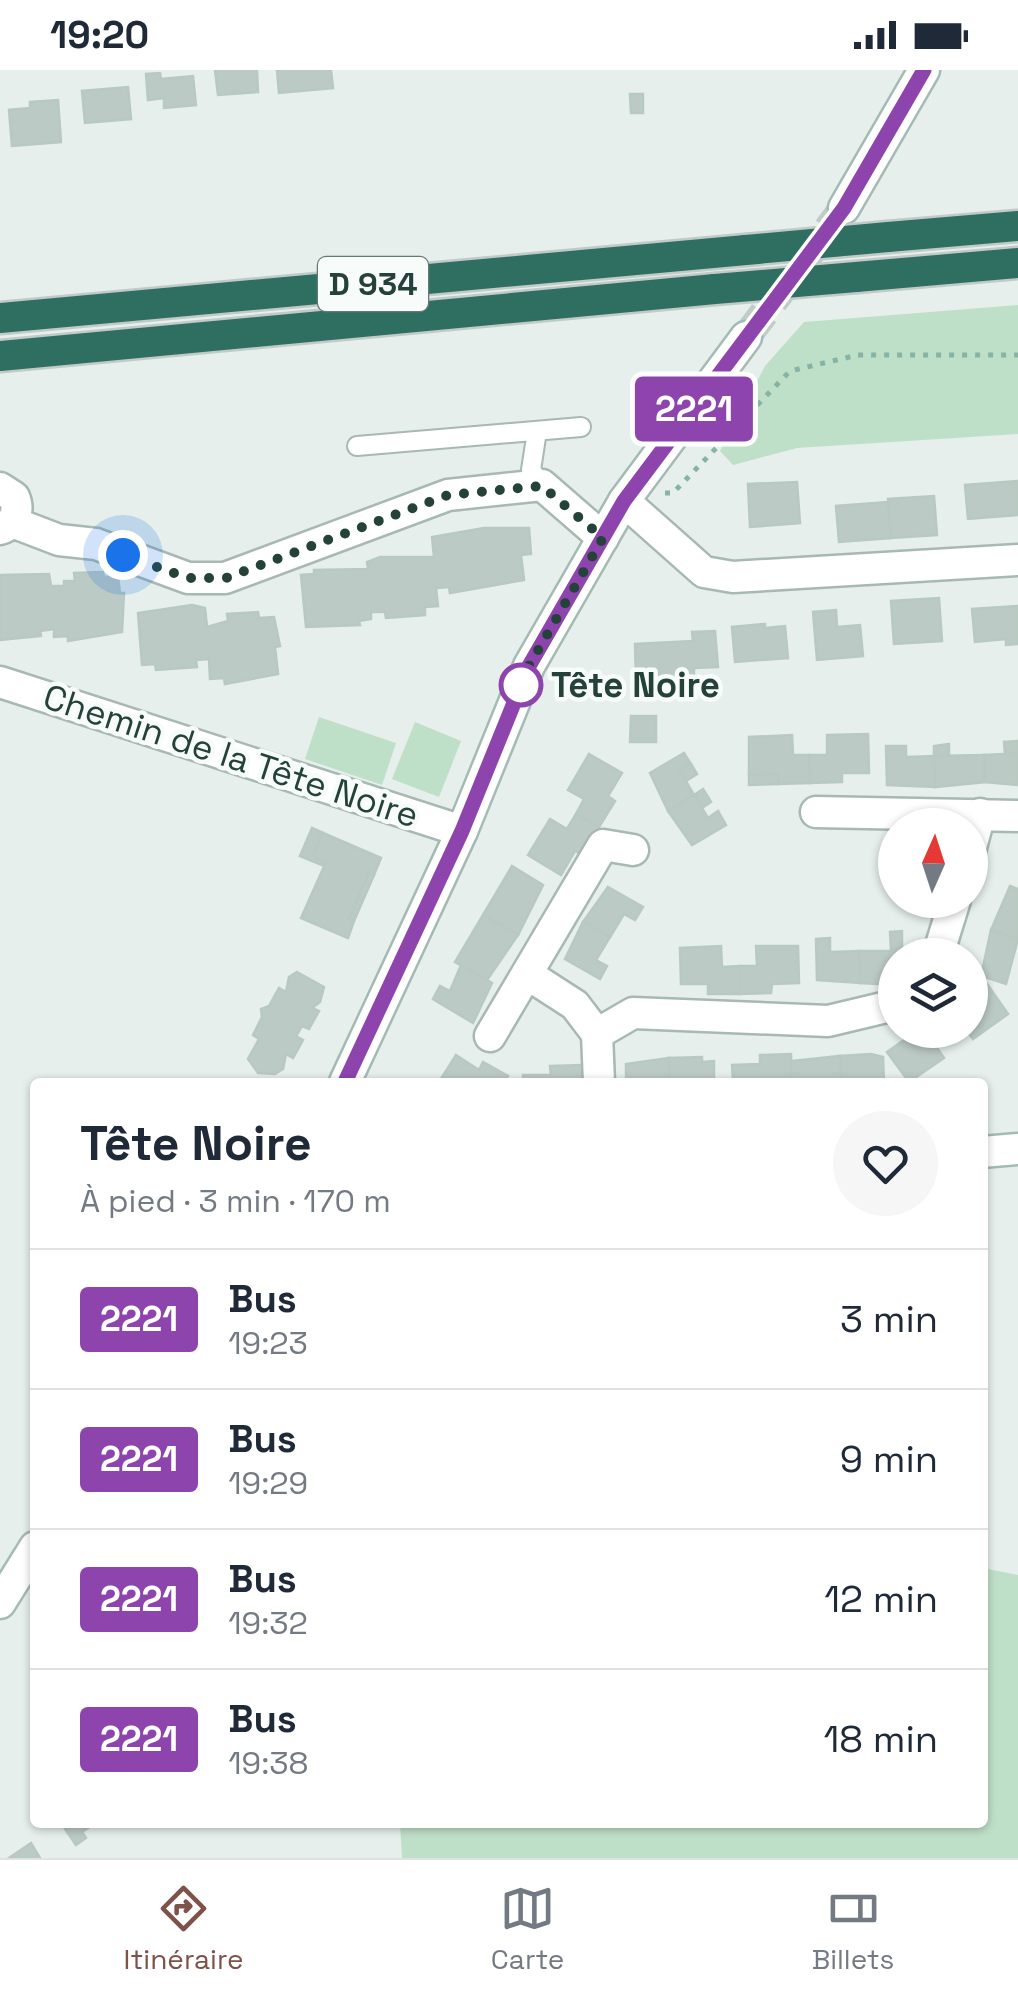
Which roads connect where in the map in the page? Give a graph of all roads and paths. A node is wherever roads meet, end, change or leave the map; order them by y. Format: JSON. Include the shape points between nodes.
{"nodes":[{"id":1,"x":924,"y":70,"type":"edge"},
{"id":2,"x":844,"y":208,"type":"tunnel mouth"},
{"id":3,"x":1018,"y":226,"type":"edge"},
{"id":4,"x":1018,"y":263,"type":"edge"},
{"id":5,"x":0,"y":318,"type":"edge"},
{"id":6,"x":746,"y":337,"type":"tunnel mouth"},
{"id":7,"x":1018,"y":354,"type":"edge"},
{"id":8,"x":0,"y":356,"type":"edge"},
{"id":9,"x":581,"y":426,"type":"dead end"},
{"id":10,"x":537,"y":431,"type":"junction"},
{"id":11,"x":357,"y":446,"type":"dead end"},
{"id":12,"x":542,"y":486,"type":"junction"},
{"id":13,"x":0,"y":488,"type":"edge"},
{"id":14,"x":657,"y":492,"type":"dead end"},
{"id":15,"x":624,"y":501,"type":"junction"},
{"id":16,"x":6,"y":526,"type":"edge"},
{"id":17,"x":603,"y":538,"type":"junction"},
{"id":18,"x":1018,"y":560,"type":"edge"},
{"id":19,"x":0,"y":682,"type":"edge"},
{"id":20,"x":816,"y":812,"type":"dead end"},
{"id":21,"x":878,"y":813,"type":"edge"},
{"id":22,"x":988,"y":814,"type":"edge"},
{"id":23,"x":1018,"y":816,"type":"edge"},
{"id":24,"x":462,"y":831,"type":"junction"},
{"id":25,"x":634,"y":850,"type":"dead end"},
{"id":26,"x":527,"y":974,"type":"junction"},
{"id":27,"x":878,"y":1009,"type":"edge"},
{"id":28,"x":597,"y":1034,"type":"junction"},
{"id":29,"x":490,"y":1036,"type":"dead end"},
{"id":30,"x":370,"y":1037,"type":"junction"},
{"id":31,"x":347,"y":1078,"type":"edge"},
{"id":32,"x":371,"y":1078,"type":"edge"},
{"id":33,"x":599,"y":1078,"type":"edge"},
{"id":34,"x":1018,"y":1149,"type":"edge"},
{"id":35,"x":988,"y":1152,"type":"edge"},
{"id":36,"x":30,"y":1555,"type":"edge"},
{"id":37,"x":0,"y":1603,"type":"edge"}],
"edges":[{"from":1,"to":2,"type":"street"},
{"from":3,"to":5,"type":"highway","number":"D 934","bridge":true},
{"from":4,"to":8,"type":"highway","number":"D 934","bridge":true},
{"from":6,"to":15,"type":"street"},
{"from":7,"to":14,"type":"path","via":[[858,354],[790,371],[674,493]]},
{"from":9,"to":10,"type":"lane"},
{"from":10,"to":11,"type":"lane"},
{"from":10,"to":12,"type":"lane","via":[[532,470]]},
{"from":12,"to":16,"type":"street","via":[[448,495],[226,578],[188,578],[96,544]]},
{"from":12,"to":17,"type":"street"},
{"from":13,"to":16,"type":"street","via":[[17,503]]},
{"from":15,"to":17,"type":"street"},
{"from":15,"to":18,"type":"street","via":[[704,572],[733,577]]},
{"from":17,"to":24,"type":"street","via":[[529,666]]},
{"from":19,"to":24,"type":"street","name":"Chemin de la Tête Noire"},
{"from":20,"to":21,"type":"street"},
{"from":22,"to":23,"type":"street"},
{"from":24,"to":30,"type":"street"},
{"from":25,"to":26,"type":"street","via":[[604,845]]},
{"from":26,"to":28,"type":"street","via":[[575,1005]]},
{"from":26,"to":29,"type":"street"},
{"from":27,"to":28,"type":"street","via":[[828,1021],[633,1013]]},
{"from":28,"to":33,"type":"street"},
{"from":30,"to":31,"type":"street"},
{"from":30,"to":32,"type":"street"},
{"from":34,"to":35,"type":"street"},
{"from":36,"to":37,"type":"street"}]}
